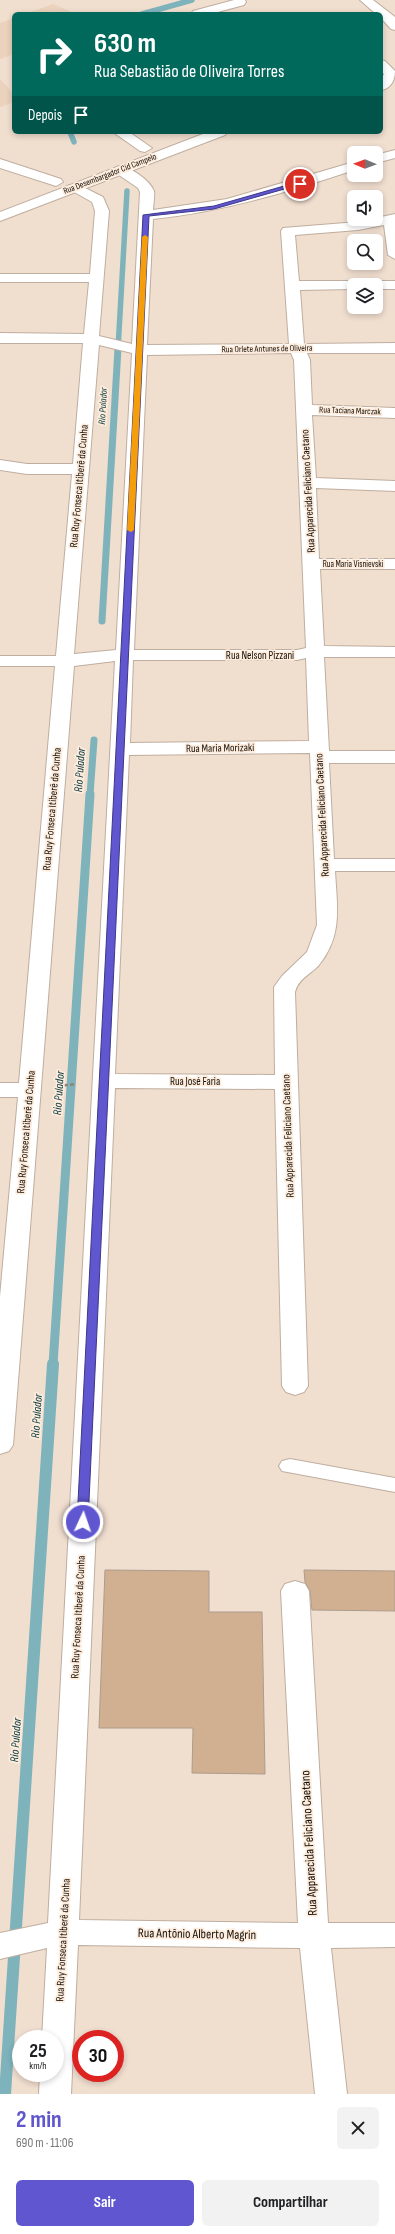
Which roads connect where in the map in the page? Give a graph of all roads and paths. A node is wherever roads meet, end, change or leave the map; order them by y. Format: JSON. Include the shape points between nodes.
{"nodes":[{"id":1,"x":366,"y":0,"type":"edge"},
{"id":2,"x":240,"y":2,"type":"dead end"},
{"id":3,"x":204,"y":12,"type":"edge"},
{"id":4,"x":364,"y":12,"type":"edge"},
{"id":5,"x":379,"y":12,"type":"edge"},
{"id":6,"x":383,"y":16,"type":"edge"},
{"id":7,"x":391,"y":23,"type":"edge"},
{"id":8,"x":383,"y":66,"type":"edge"},
{"id":9,"x":386,"y":89,"type":"edge"},
{"id":10,"x":123,"y":134,"type":"edge"},
{"id":11,"x":181,"y":134,"type":"edge"},
{"id":12,"x":215,"y":134,"type":"edge"},
{"id":13,"x":145,"y":148,"type":"junction"},
{"id":14,"x":395,"y":154,"type":"edge"},
{"id":15,"x":383,"y":158,"type":"edge"},
{"id":16,"x":0,"y":163,"type":"edge"},
{"id":17,"x":347,"y":168,"type":"edge"},
{"id":18,"x":120,"y":170,"type":"junction"},
{"id":19,"x":65,"y":185,"type":"junction"},
{"id":20,"x":0,"y":204,"type":"edge"},
{"id":21,"x":146,"y":215,"type":"junction"},
{"id":22,"x":0,"y":217,"type":"edge"},
{"id":23,"x":392,"y":219,"type":"edge"},
{"id":24,"x":395,"y":255,"type":"edge"},
{"id":25,"x":0,"y":278,"type":"edge"},
{"id":26,"x":96,"y":278,"type":"junction"},
{"id":27,"x":383,"y":284,"type":"edge"},
{"id":28,"x":395,"y":284,"type":"edge"},
{"id":29,"x":347,"y":285,"type":"edge"},
{"id":30,"x":292,"y":286,"type":"junction"},
{"id":31,"x":0,"y":338,"type":"edge"},
{"id":32,"x":91,"y":339,"type":"junction"},
{"id":33,"x":395,"y":348,"type":"edge"},
{"id":34,"x":297,"y":349,"type":"junction"},
{"id":35,"x":140,"y":350,"type":"junction"},
{"id":36,"x":304,"y":410,"type":"junction"},
{"id":37,"x":395,"y":413,"type":"edge"},
{"id":38,"x":0,"y":465,"type":"edge"},
{"id":39,"x":80,"y":468,"type":"junction"},
{"id":40,"x":307,"y":483,"type":"junction"},
{"id":41,"x":395,"y":486,"type":"edge"},
{"id":42,"x":311,"y":564,"type":"junction"},
{"id":43,"x":395,"y":564,"type":"edge"},
{"id":44,"x":315,"y":651,"type":"junction"},
{"id":45,"x":395,"y":652,"type":"edge"},
{"id":46,"x":124,"y":655,"type":"junction"},
{"id":47,"x":0,"y":661,"type":"edge"},
{"id":48,"x":64,"y":661,"type":"junction"},
{"id":49,"x":120,"y":749,"type":"junction"},
{"id":50,"x":319,"y":752,"type":"junction"},
{"id":51,"x":395,"y":757,"type":"edge"},
{"id":52,"x":324,"y":865,"type":"junction"},
{"id":53,"x":395,"y":865,"type":"edge"},
{"id":54,"x":104,"y":1081,"type":"junction"},
{"id":55,"x":287,"y":1082,"type":"junction"},
{"id":56,"x":0,"y":1090,"type":"edge"},
{"id":57,"x":29,"y":1090,"type":"junction"},
{"id":58,"x":4,"y":1344,"type":"edge"},
{"id":59,"x":295,"y":1386,"type":"dead end"},
{"id":60,"x":0,"y":1445,"type":"edge"},
{"id":61,"x":290,"y":1466,"type":"dead end"},
{"id":62,"x":395,"y":1485,"type":"edge"},
{"id":63,"x":295,"y":1591,"type":"dead end"},
{"id":64,"x":63,"y":1932,"type":"junction"},
{"id":65,"x":395,"y":1935,"type":"edge"},
{"id":66,"x":314,"y":1936,"type":"junction"},
{"id":67,"x":0,"y":1946,"type":"edge"},
{"id":68,"x":55,"y":2094,"type":"edge"},
{"id":69,"x":331,"y":2094,"type":"edge"}],
"edges":[{"from":1,"to":4,"type":"street"},
{"from":1,"to":5,"type":"street"},
{"from":2,"to":3,"type":"street"},
{"from":6,"to":7,"type":"street"},
{"from":8,"to":9,"type":"street","via":[[390,72]]},
{"from":10,"to":13,"type":"street"},
{"from":11,"to":13,"type":"street","name":"Rua Desembargador Cid Campelo"},
{"from":12,"to":18,"type":"street","name":"Rua Desembargador Cid Campelo"},
{"from":13,"to":19,"type":"street","name":"Rua Desembargador Cid Campelo"},
{"from":14,"to":15,"type":"street"},
{"from":16,"to":19,"type":"street","name":"Rua Ruy Fonseca Itiberê da Cunha"},
{"from":17,"to":21,"type":"street","via":[[238,202],[193,211]]},
{"from":18,"to":19,"type":"street","name":"Rua Desembargador Cid Campelo"},
{"from":18,"to":21,"type":"street","name":"Rua Ruy Fonseca Itiberê da Cunha","via":[[146,188]]},
{"from":19,"to":20,"type":"street","name":"Rua Desembargador Cid Campelo"},
{"from":19,"to":22,"type":"street","name":"Rua Desembargador Cid Campelo"},
{"from":19,"to":26,"type":"street","name":"Rua Ruy Fonseca Itiberê da Cunha","via":[[92,195],[101,206]]},
{"from":21,"to":35,"type":"street","name":"Rua Ruy Fonseca Itiberê da Cunha"},
{"from":23,"to":24,"type":"street"},
{"from":23,"to":30,"type":"street","name":"Rua Apparecida Feliciano Caetano","via":[[358,226],[288,231]]},
{"from":25,"to":26,"type":"street"},
{"from":26,"to":32,"type":"street","name":"Rua Ruy Fonseca Itiberê da Cunha"},
{"from":27,"to":28,"type":"street"},
{"from":29,"to":30,"type":"street"},
{"from":30,"to":34,"type":"street","name":"Rua Apparecida Feliciano Caetano"},
{"from":31,"to":32,"type":"street","name":"Rua Orlete Antunes de Oliveira"},
{"from":32,"to":35,"type":"street","name":"Rua Orlete Antunes de Oliveira"},
{"from":32,"to":39,"type":"street","name":"Rua Ruy Fonseca Itiberê da Cunha"},
{"from":33,"to":34,"type":"street","name":"Rua Orlete Antunes de Oliveira"},
{"from":34,"to":35,"type":"street","name":"Rua Orlete Antunes de Oliveira"},
{"from":34,"to":36,"type":"street","name":"Rua Apparecida Feliciano Caetano","via":[[302,360]]},
{"from":35,"to":46,"type":"street","name":"Rua Ruy Fonseca Itiberê da Cunha"},
{"from":36,"to":37,"type":"street","name":"Rua Taciana Marczak"},
{"from":36,"to":40,"type":"street","name":"Rua Apparecida Feliciano Caetano"},
{"from":38,"to":39,"type":"street","via":[[27,469]]},
{"from":39,"to":48,"type":"street","name":"Rua Ruy Fonseca Itiberê da Cunha"},
{"from":40,"to":41,"type":"street"},
{"from":40,"to":42,"type":"street","name":"Rua Apparecida Feliciano Caetano"},
{"from":42,"to":43,"type":"street","name":"Rua Maria Visnievski"},
{"from":42,"to":44,"type":"street","name":"Rua Apparecida Feliciano Caetano"},
{"from":44,"to":45,"type":"street","name":"Rua Nelson Pizzani"},
{"from":44,"to":46,"type":"street","name":"Rua Nelson Pizzani","via":[[297,655]]},
{"from":44,"to":50,"type":"street","name":"Rua Apparecida Feliciano Caetano"},
{"from":46,"to":48,"type":"street","name":"Rua Nelson Pizzani"},
{"from":46,"to":49,"type":"street","name":"Rua Ruy Fonseca Itiberê da Cunha"},
{"from":47,"to":48,"type":"street","name":"Rua Nelson Pizzani"},
{"from":48,"to":57,"type":"street","name":"Rua Ruy Fonseca Itiberê da Cunha"},
{"from":49,"to":50,"type":"street","name":"Rua Maria Morizaki"},
{"from":49,"to":54,"type":"street","name":"Rua Ruy Fonseca Itiberê da Cunha"},
{"from":50,"to":51,"type":"street","name":"Rua Maria Morizaki"},
{"from":50,"to":52,"type":"street","name":"Rua Apparecida Feliciano Caetano"},
{"from":52,"to":53,"type":"street"},
{"from":52,"to":55,"type":"street","name":"Rua Apparecida Feliciano Caetano","via":[[326,935],[316,955],[285,986]]},
{"from":54,"to":55,"type":"street","name":"Rua José Faria"},
{"from":54,"to":57,"type":"path"},
{"from":54,"to":64,"type":"street","name":"Rua Ruy Fonseca Itiberê da Cunha"},
{"from":55,"to":59,"type":"street","name":"Rua Apparecida Feliciano Caetano"},
{"from":56,"to":57,"type":"street"},
{"from":57,"to":58,"type":"street","name":"Rua Ruy Fonseca Itiberê da Cunha"},
{"from":58,"to":60,"type":"street","name":"Rua Ruy Fonseca Itiberê da Cunha"},
{"from":61,"to":62,"type":"lane"},
{"from":63,"to":66,"type":"street","name":"Rua Apparecida Feliciano Caetano"},
{"from":64,"to":66,"type":"street","name":"Rua Antônio Alberto Magrin"},
{"from":64,"to":67,"type":"street","name":"Rua Antônio Alberto Magrin"},
{"from":64,"to":68,"type":"street","name":"Rua Ruy Fonseca Itiberê da Cunha"},
{"from":65,"to":66,"type":"street","name":"Rua Antônio Alberto Magrin"},
{"from":66,"to":69,"type":"street","name":"Rua Apparecida Feliciano Caetano"}]}
